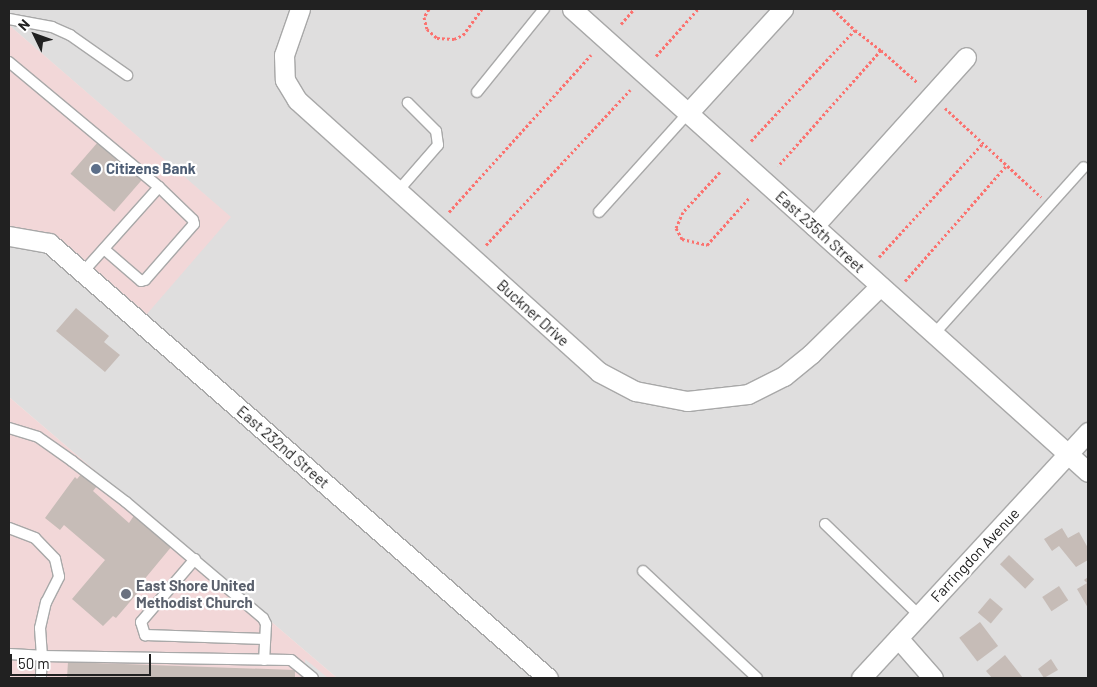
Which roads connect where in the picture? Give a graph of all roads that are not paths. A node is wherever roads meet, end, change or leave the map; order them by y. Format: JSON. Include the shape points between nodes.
{"nodes":[{"id":1,"x":300,"y":9,"type":"edge"},
{"id":2,"x":544,"y":9,"type":"edge"},
{"id":3,"x":572,"y":9,"type":"edge"},
{"id":4,"x":783,"y":9,"type":"edge"},
{"id":5,"x":9,"y":19,"type":"edge"},
{"id":6,"x":966,"y":57,"type":"dead end"},
{"id":7,"x":9,"y":62,"type":"edge"},
{"id":8,"x":127,"y":75,"type":"dead end"},
{"id":9,"x":477,"y":92,"type":"dead end"},
{"id":10,"x":408,"y":103,"type":"dead end"},
{"id":11,"x":688,"y":113,"type":"junction"},
{"id":12,"x":1084,"y":167,"type":"dead end"},
{"id":13,"x":159,"y":187,"type":"junction"},
{"id":14,"x":398,"y":191,"type":"junction"},
{"id":15,"x":599,"y":212,"type":"dead end"},
{"id":16,"x":814,"y":226,"type":"junction"},
{"id":17,"x":9,"y":236,"type":"edge"},
{"id":18,"x":104,"y":248,"type":"junction"},
{"id":19,"x":83,"y":272,"type":"junction"},
{"id":20,"x":880,"y":286,"type":"junction"},
{"id":21,"x":934,"y":334,"type":"junction"},
{"id":22,"x":9,"y":428,"type":"edge"},
{"id":23,"x":1088,"y":432,"type":"edge"},
{"id":24,"x":1068,"y":454,"type":"junction"},
{"id":25,"x":1088,"y":472,"type":"edge"},
{"id":26,"x":825,"y":524,"type":"dead end"},
{"id":27,"x":9,"y":528,"type":"edge"},
{"id":28,"x":195,"y":560,"type":"junction"},
{"id":29,"x":643,"y":571,"type":"dead end"},
{"id":30,"x":919,"y":615,"type":"junction"},
{"id":31,"x":898,"y":638,"type":"junction"},
{"id":32,"x":265,"y":639,"type":"junction"},
{"id":33,"x":9,"y":654,"type":"edge"},
{"id":34,"x":42,"y":656,"type":"junction"},
{"id":35,"x":264,"y":660,"type":"junction"},
{"id":36,"x":314,"y":677,"type":"edge"},
{"id":37,"x":41,"y":678,"type":"edge"},
{"id":38,"x":548,"y":678,"type":"edge"},
{"id":39,"x":757,"y":678,"type":"edge"},
{"id":40,"x":862,"y":678,"type":"edge"},
{"id":41,"x":933,"y":678,"type":"edge"}],
"edges":[{"from":1,"to":14,"type":"street","name":"Buckner Drive","via":[[284,55],[285,80],[297,100]]},
{"from":2,"to":9,"type":"lane"},
{"from":3,"to":11,"type":"street","name":"East 235th Street"},
{"from":4,"to":11,"type":"street"},
{"from":5,"to":8,"type":"lane","via":[[52,27],[70,35]]},
{"from":6,"to":16,"type":"street"},
{"from":7,"to":13,"type":"lane"},
{"from":10,"to":14,"type":"lane","via":[[436,131],[438,145]]},
{"from":11,"to":15,"type":"lane"},
{"from":11,"to":16,"type":"street","name":"East 235th Street"},
{"from":12,"to":21,"type":"lane"},
{"from":13,"to":18,"type":"lane"},
{"from":13,"to":18,"type":"lane","via":[[194,224],[141,281]]},
{"from":14,"to":20,"type":"street","name":"Buckner Drive","via":[[599,372],[635,391],[688,401],[748,394],[784,376],[811,354]]},
{"from":16,"to":20,"type":"street","name":"East 235th Street"},
{"from":17,"to":19,"type":"street","name":"East 232nd Street","via":[[49,243]]},
{"from":18,"to":19,"type":"lane"},
{"from":19,"to":38,"type":"street","name":"East 232nd Street"},
{"from":20,"to":21,"type":"street","name":"East 235th Street"},
{"from":21,"to":24,"type":"street","name":"East 235th Street"},
{"from":22,"to":28,"type":"lane","via":[[38,438],[72,461]]},
{"from":23,"to":24,"type":"street","name":"Farringdon Avenue"},
{"from":24,"to":25,"type":"street","name":"East 235th Street"},
{"from":24,"to":30,"type":"street","name":"Farringdon Avenue"},
{"from":26,"to":30,"type":"lane"},
{"from":27,"to":34,"type":"lane","via":[[35,538],[54,559],[59,577],[46,602],[40,628]]},
{"from":28,"to":32,"type":"lane","via":[[263,618]]},
{"from":28,"to":32,"type":"lane","via":[[141,622],[144,635],[152,638]]},
{"from":29,"to":39,"type":"lane"},
{"from":30,"to":31,"type":"street","name":"Farringdon Avenue"},
{"from":31,"to":40,"type":"street","name":"Farringdon Avenue"},
{"from":31,"to":41,"type":"street"},
{"from":32,"to":35,"type":"lane"},
{"from":33,"to":34,"type":"lane"},
{"from":34,"to":35,"type":"lane"},
{"from":34,"to":37,"type":"lane"},
{"from":35,"to":36,"type":"lane","via":[[291,660]]}]}
